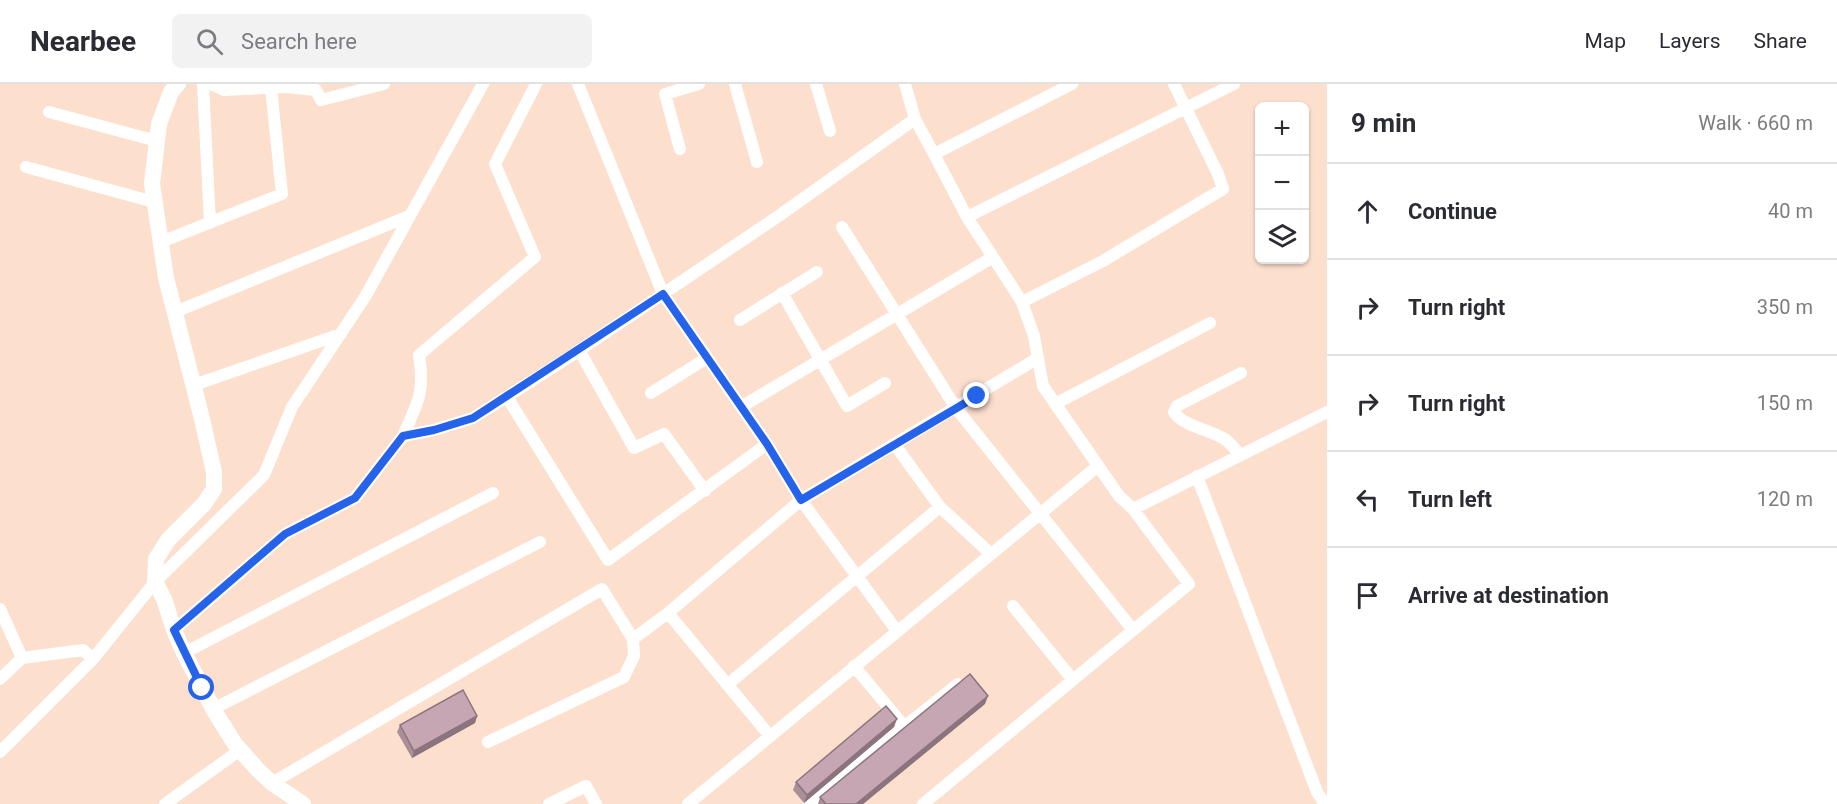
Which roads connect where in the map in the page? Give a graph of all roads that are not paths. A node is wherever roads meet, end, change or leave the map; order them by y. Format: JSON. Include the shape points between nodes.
{"nodes":[{"id":1,"x":178,"y":84,"type":"edge"},
{"id":2,"x":203,"y":84,"type":"edge"},
{"id":3,"x":211,"y":84,"type":"edge"},
{"id":4,"x":384,"y":84,"type":"edge"},
{"id":5,"x":483,"y":84,"type":"edge"},
{"id":6,"x":536,"y":84,"type":"edge"},
{"id":7,"x":578,"y":84,"type":"edge"},
{"id":8,"x":699,"y":84,"type":"edge"},
{"id":9,"x":735,"y":84,"type":"edge"},
{"id":10,"x":816,"y":84,"type":"edge"},
{"id":11,"x":906,"y":84,"type":"edge"},
{"id":12,"x":1072,"y":84,"type":"edge"},
{"id":13,"x":1174,"y":84,"type":"edge"},
{"id":14,"x":1234,"y":84,"type":"edge"},
{"id":15,"x":271,"y":88,"type":"junction"},
{"id":16,"x":1186,"y":109,"type":"junction"},
{"id":17,"x":49,"y":112,"type":"dead end"},
{"id":18,"x":915,"y":119,"type":"junction"},
{"id":19,"x":830,"y":131,"type":"dead end"},
{"id":20,"x":157,"y":141,"type":"junction"},
{"id":21,"x":680,"y":149,"type":"dead end"},
{"id":22,"x":934,"y":154,"type":"junction"},
{"id":23,"x":758,"y":162,"type":"dead end"},
{"id":24,"x":26,"y":167,"type":"dead end"},
{"id":25,"x":154,"y":202,"type":"junction"},
{"id":26,"x":409,"y":216,"type":"junction"},
{"id":27,"x":967,"y":217,"type":"junction"},
{"id":28,"x":210,"y":223,"type":"junction"},
{"id":29,"x":842,"y":227,"type":"dead end"},
{"id":30,"x":161,"y":242,"type":"junction"},
{"id":31,"x":993,"y":257,"type":"junction"},
{"id":32,"x":817,"y":272,"type":"dead end"},
{"id":33,"x":782,"y":293,"type":"junction"},
{"id":34,"x":663,"y":294,"type":"junction"},
{"id":35,"x":1022,"y":302,"type":"junction"},
{"id":36,"x":175,"y":312,"type":"junction"},
{"id":37,"x":898,"y":314,"type":"junction"},
{"id":38,"x":740,"y":320,"type":"dead end"},
{"id":39,"x":1210,"y":323,"type":"dead end"},
{"id":40,"x":341,"y":334,"type":"junction"},
{"id":41,"x":579,"y":350,"type":"junction"},
{"id":42,"x":707,"y":358,"type":"junction"},
{"id":43,"x":1038,"y":358,"type":"junction"},
{"id":44,"x":821,"y":360,"type":"junction"},
{"id":45,"x":1241,"y":373,"type":"dead end"},
{"id":46,"x":885,"y":383,"type":"dead end"},
{"id":47,"x":194,"y":385,"type":"junction"},
{"id":48,"x":651,"y":393,"type":"dead end"},
{"id":49,"x":507,"y":397,"type":"junction"},
{"id":50,"x":1055,"y":404,"type":"junction"},
{"id":51,"x":741,"y":407,"type":"junction"},
{"id":52,"x":956,"y":408,"type":"junction"},
{"id":53,"x":1327,"y":412,"type":"edge"},
{"id":54,"x":403,"y":436,"type":"junction"},
{"id":55,"x":767,"y":444,"type":"junction"},
{"id":56,"x":895,"y":444,"type":"junction"},
{"id":57,"x":1240,"y":455,"type":"junction"},
{"id":58,"x":1098,"y":466,"type":"junction"},
{"id":59,"x":1197,"y":476,"type":"junction"},
{"id":60,"x":705,"y":491,"type":"junction"},
{"id":61,"x":493,"y":493,"type":"dead end"},
{"id":62,"x":801,"y":500,"type":"junction"},
{"id":63,"x":940,"y":507,"type":"junction"},
{"id":64,"x":1133,"y":509,"type":"junction"},
{"id":65,"x":1040,"y":514,"type":"junction"},
{"id":66,"x":540,"y":542,"type":"dead end"},
{"id":67,"x":991,"y":554,"type":"junction"},
{"id":68,"x":856,"y":575,"type":"junction"},
{"id":69,"x":155,"y":582,"type":"junction"},
{"id":70,"x":1013,"y":606,"type":"dead end"},
{"id":71,"x":0,"y":609,"type":"edge"},
{"id":72,"x":668,"y":613,"type":"junction"},
{"id":73,"x":174,"y":630,"type":"junction"},
{"id":74,"x":1132,"y":630,"type":"junction"},
{"id":75,"x":897,"y":631,"type":"junction"},
{"id":76,"x":633,"y":639,"type":"junction"},
{"id":77,"x":184,"y":653,"type":"junction"},
{"id":78,"x":22,"y":658,"type":"junction"},
{"id":79,"x":93,"y":659,"type":"junction"},
{"id":80,"x":854,"y":666,"type":"junction"},
{"id":81,"x":0,"y":679,"type":"edge"},
{"id":82,"x":1073,"y":680,"type":"junction"},
{"id":83,"x":958,"y":684,"type":"edge"},
{"id":84,"x":727,"y":685,"type":"junction"},
{"id":85,"x":213,"y":709,"type":"junction"},
{"id":86,"x":904,"y":726,"type":"junction"},
{"id":87,"x":770,"y":736,"type":"junction"},
{"id":88,"x":488,"y":742,"type":"dead end"},
{"id":89,"x":240,"y":750,"type":"junction"},
{"id":90,"x":0,"y":752,"type":"edge"},
{"id":91,"x":272,"y":783,"type":"junction"},
{"id":92,"x":808,"y":803,"type":"edge"},
{"id":93,"x":165,"y":804,"type":"edge"},
{"id":94,"x":303,"y":804,"type":"edge"},
{"id":95,"x":549,"y":804,"type":"edge"},
{"id":96,"x":596,"y":804,"type":"edge"},
{"id":97,"x":688,"y":804,"type":"edge"},
{"id":98,"x":923,"y":804,"type":"edge"},
{"id":99,"x":1325,"y":804,"type":"edge"}],
"edges":[{"from":1,"to":20,"type":"street","via":[[163,113]]},
{"from":2,"to":28,"type":"street"},
{"from":3,"to":15,"type":"street","via":[[224,90]]},
{"from":4,"to":15,"type":"street","via":[[321,100],[316,90]]},
{"from":5,"to":26,"type":"street"},
{"from":6,"to":54,"type":"street","via":[[495,164],[535,257],[419,355],[420,399]]},
{"from":7,"to":34,"type":"street"},
{"from":8,"to":21,"type":"street","via":[[665,94]]},
{"from":9,"to":23,"type":"street"},
{"from":10,"to":19,"type":"street"},
{"from":11,"to":18,"type":"street"},
{"from":12,"to":22,"type":"street"},
{"from":13,"to":16,"type":"street"},
{"from":14,"to":16,"type":"street"},
{"from":15,"to":28,"type":"street","via":[[282,194]]},
{"from":16,"to":27,"type":"street"},
{"from":16,"to":35,"type":"street","via":[[1223,189],[1103,261]]},
{"from":17,"to":20,"type":"street"},
{"from":18,"to":22,"type":"street"},
{"from":18,"to":34,"type":"street"},
{"from":20,"to":25,"type":"street"},
{"from":22,"to":27,"type":"street"},
{"from":24,"to":25,"type":"street"},
{"from":25,"to":30,"type":"street"},
{"from":26,"to":36,"type":"street"},
{"from":26,"to":40,"type":"street"},
{"from":27,"to":31,"type":"street"},
{"from":28,"to":30,"type":"street"},
{"from":29,"to":37,"type":"street"},
{"from":30,"to":36,"type":"street"},
{"from":31,"to":35,"type":"street"},
{"from":31,"to":37,"type":"street"},
{"from":32,"to":33,"type":"street"},
{"from":33,"to":38,"type":"street"},
{"from":33,"to":44,"type":"street"},
{"from":34,"to":41,"type":"street"},
{"from":34,"to":42,"type":"street"},
{"from":35,"to":43,"type":"street"},
{"from":36,"to":47,"type":"street"},
{"from":37,"to":44,"type":"street"},
{"from":37,"to":52,"type":"street"},
{"from":39,"to":50,"type":"street"},
{"from":40,"to":47,"type":"street"},
{"from":40,"to":69,"type":"street","via":[[292,407],[264,475]]},
{"from":41,"to":49,"type":"street"},
{"from":41,"to":60,"type":"street","via":[[634,448],[664,434]]},
{"from":42,"to":48,"type":"street"},
{"from":42,"to":51,"type":"street"},
{"from":43,"to":50,"type":"street","via":[[1043,386]]},
{"from":43,"to":52,"type":"street"},
{"from":44,"to":46,"type":"street","via":[[848,406]]},
{"from":44,"to":51,"type":"street"},
{"from":45,"to":57,"type":"street","via":[[1174,411],[1184,421],[1227,441]]},
{"from":47,"to":69,"type":"street","via":[[214,472],[214,489],[168,540],[156,559]]},
{"from":49,"to":54,"type":"street","via":[[473,418]]},
{"from":49,"to":60,"type":"street","via":[[608,560]]},
{"from":50,"to":58,"type":"street"},
{"from":51,"to":55,"type":"street"},
{"from":52,"to":56,"type":"street"},
{"from":52,"to":65,"type":"street"},
{"from":53,"to":57,"type":"street"},
{"from":54,"to":73,"type":"street","via":[[355,498],[285,534]]},
{"from":55,"to":60,"type":"street"},
{"from":55,"to":62,"type":"street"},
{"from":56,"to":62,"type":"street"},
{"from":56,"to":63,"type":"street"},
{"from":57,"to":59,"type":"street"},
{"from":58,"to":64,"type":"street"},
{"from":58,"to":65,"type":"street"},
{"from":59,"to":64,"type":"street"},
{"from":59,"to":99,"type":"street","via":[[1317,792]]},
{"from":61,"to":77,"type":"street"},
{"from":62,"to":68,"type":"street"},
{"from":62,"to":72,"type":"street"},
{"from":63,"to":67,"type":"street"},
{"from":63,"to":68,"type":"street"},
{"from":64,"to":74,"type":"street","via":[[1189,584]]},
{"from":65,"to":67,"type":"street"},
{"from":65,"to":74,"type":"street"},
{"from":66,"to":85,"type":"street"},
{"from":67,"to":75,"type":"street"},
{"from":68,"to":75,"type":"street"},
{"from":68,"to":84,"type":"street"},
{"from":69,"to":73,"type":"street"},
{"from":69,"to":79,"type":"street"},
{"from":70,"to":82,"type":"street"},
{"from":71,"to":78,"type":"street"},
{"from":72,"to":76,"type":"street"},
{"from":72,"to":84,"type":"street"},
{"from":73,"to":77,"type":"street"},
{"from":74,"to":82,"type":"street"},
{"from":75,"to":80,"type":"street"},
{"from":76,"to":88,"type":"street","via":[[634,656],[624,677]]},
{"from":76,"to":91,"type":"street","via":[[602,589]]},
{"from":77,"to":85,"type":"street"},
{"from":78,"to":79,"type":"street","via":[[83,650]]},
{"from":78,"to":81,"type":"street"},
{"from":79,"to":90,"type":"street"},
{"from":80,"to":86,"type":"street"},
{"from":80,"to":87,"type":"street"},
{"from":82,"to":98,"type":"street"},
{"from":83,"to":86,"type":"street"},
{"from":84,"to":87,"type":"street"},
{"from":85,"to":89,"type":"street"},
{"from":86,"to":92,"type":"street"},
{"from":87,"to":97,"type":"street"},
{"from":89,"to":91,"type":"street"},
{"from":89,"to":93,"type":"street"},
{"from":91,"to":94,"type":"street"},
{"from":95,"to":96,"type":"street","via":[[586,786]]}]}
